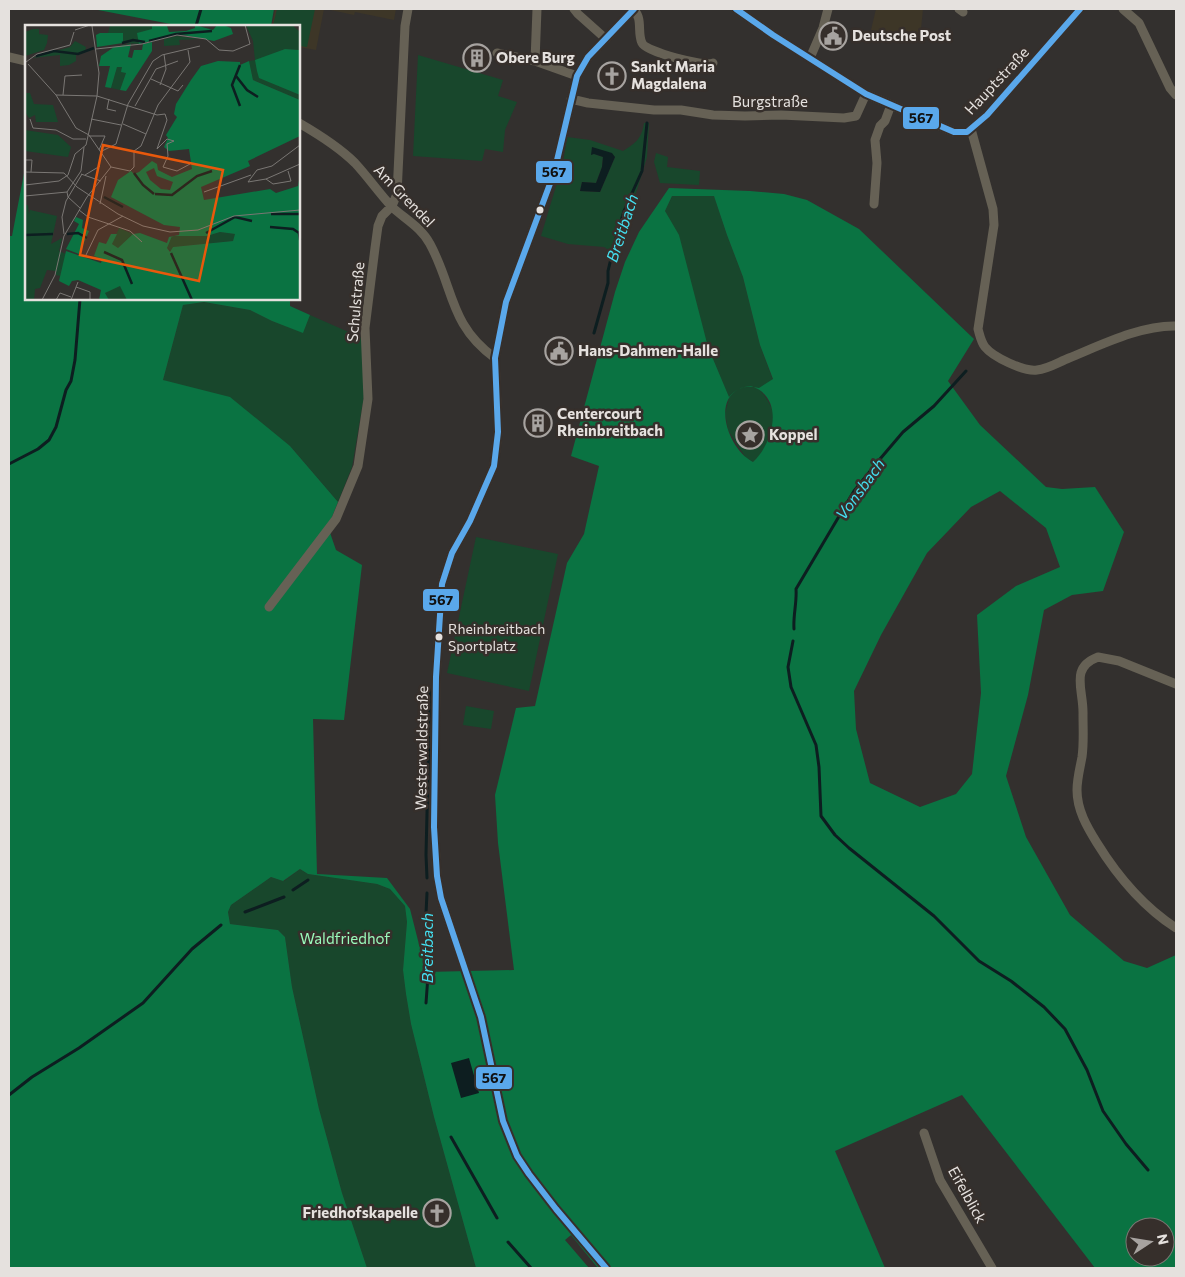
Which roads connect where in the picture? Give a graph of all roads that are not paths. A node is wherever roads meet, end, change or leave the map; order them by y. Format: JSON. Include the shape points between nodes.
{"nodes":[{"id":1,"x":408,"y":9,"type":"edge"},
{"id":2,"x":537,"y":9,"type":"edge"},
{"id":3,"x":574,"y":9,"type":"edge"},
{"id":4,"x":634,"y":9,"type":"edge"},
{"id":5,"x":736,"y":9,"type":"edge"},
{"id":6,"x":828,"y":9,"type":"edge"},
{"id":7,"x":1080,"y":9,"type":"edge"},
{"id":8,"x":1123,"y":9,"type":"edge"},
{"id":9,"x":606,"y":39,"type":"junction"},
{"id":10,"x":497,"y":53,"type":"dead end"},
{"id":11,"x":9,"y":57,"type":"edge"},
{"id":12,"x":810,"y":58,"type":"junction"},
{"id":13,"x":25,"y":61,"type":"edge"},
{"id":14,"x":536,"y":61,"type":"junction"},
{"id":15,"x":713,"y":63,"type":"dead end"},
{"id":16,"x":578,"y":76,"type":"junction"},
{"id":17,"x":866,"y":94,"type":"junction"},
{"id":18,"x":1176,"y":95,"type":"edge"},
{"id":19,"x":571,"y":99,"type":"junction"},
{"id":20,"x":891,"y":105,"type":"junction"},
{"id":21,"x":300,"y":124,"type":"edge"},
{"id":22,"x":971,"y":129,"type":"junction"},
{"id":23,"x":874,"y":204,"type":"dead end"},
{"id":24,"x":392,"y":206,"type":"junction"},
{"id":25,"x":1176,"y":326,"type":"edge"},
{"id":26,"x":495,"y":358,"type":"junction"},
{"id":27,"x":269,"y":607,"type":"dead end"},
{"id":28,"x":1176,"y":684,"type":"edge"},
{"id":29,"x":1176,"y":928,"type":"edge"},
{"id":30,"x":924,"y":1133,"type":"dead end"},
{"id":31,"x":606,"y":1268,"type":"edge"},
{"id":32,"x":992,"y":1268,"type":"edge"}],
"edges":[{"from":1,"to":24,"type":"street","name":"Schulstraße","via":[[397,194]]},
{"from":2,"to":14,"type":"street"},
{"from":3,"to":9,"type":"street"},
{"from":4,"to":9,"type":"street","name":"Westerwaldstraße"},
{"from":4,"to":15,"type":"street","via":[[641,41],[646,48],[688,61]]},
{"from":5,"to":12,"type":"street","name":"Hauptstraße"},
{"from":6,"to":12,"type":"street"},
{"from":7,"to":22,"type":"street","name":"Hauptstraße"},
{"from":8,"to":18,"type":"street","via":[[1139,22]]},
{"from":9,"to":16,"type":"street","name":"Westerwaldstraße","via":[[588,58]]},
{"from":10,"to":14,"type":"street"},
{"from":11,"to":13,"type":"street"},
{"from":12,"to":17,"type":"street","name":"Hauptstraße"},
{"from":14,"to":16,"type":"street"},
{"from":16,"to":19,"type":"street","name":"Westerwaldstraße"},
{"from":17,"to":19,"type":"street","name":"Burgstraße","via":[[856,116],[844,118],[721,115]]},
{"from":17,"to":20,"type":"street","name":"Hauptstraße"},
{"from":19,"to":26,"type":"street","name":"Westerwaldstraße","via":[[554,173],[506,302]]},
{"from":20,"to":22,"type":"street","name":"Hauptstraße","via":[[954,132]]},
{"from":20,"to":23,"type":"street","via":[[875,140]]},
{"from":21,"to":24,"type":"street","name":"Am Grendel","via":[[354,162]]},
{"from":22,"to":25,"type":"street","via":[[993,209],[994,225],[978,329],[987,349],[1022,368],[1038,370],[1105,343],[1143,331]]},
{"from":24,"to":26,"type":"street","name":"Am Grendel","via":[[431,244],[454,309],[468,333]]},
{"from":24,"to":27,"type":"street","name":"Schulstraße","via":[[382,216],[375,248],[365,328],[368,399],[358,466],[336,519]]},
{"from":26,"to":31,"type":"street","name":"Westerwaldstraße","via":[[498,432],[494,466],[452,553],[442,584],[436,677],[434,827],[437,876],[441,898],[481,1017],[503,1121],[517,1156]]},
{"from":28,"to":29,"type":"street","via":[[1105,658],[1098,657],[1084,664],[1080,671],[1084,713],[1077,790],[1086,825],[1114,870],[1146,906]]},
{"from":30,"to":32,"type":"street","name":"Eifelblick","via":[[940,1180]]}]}
